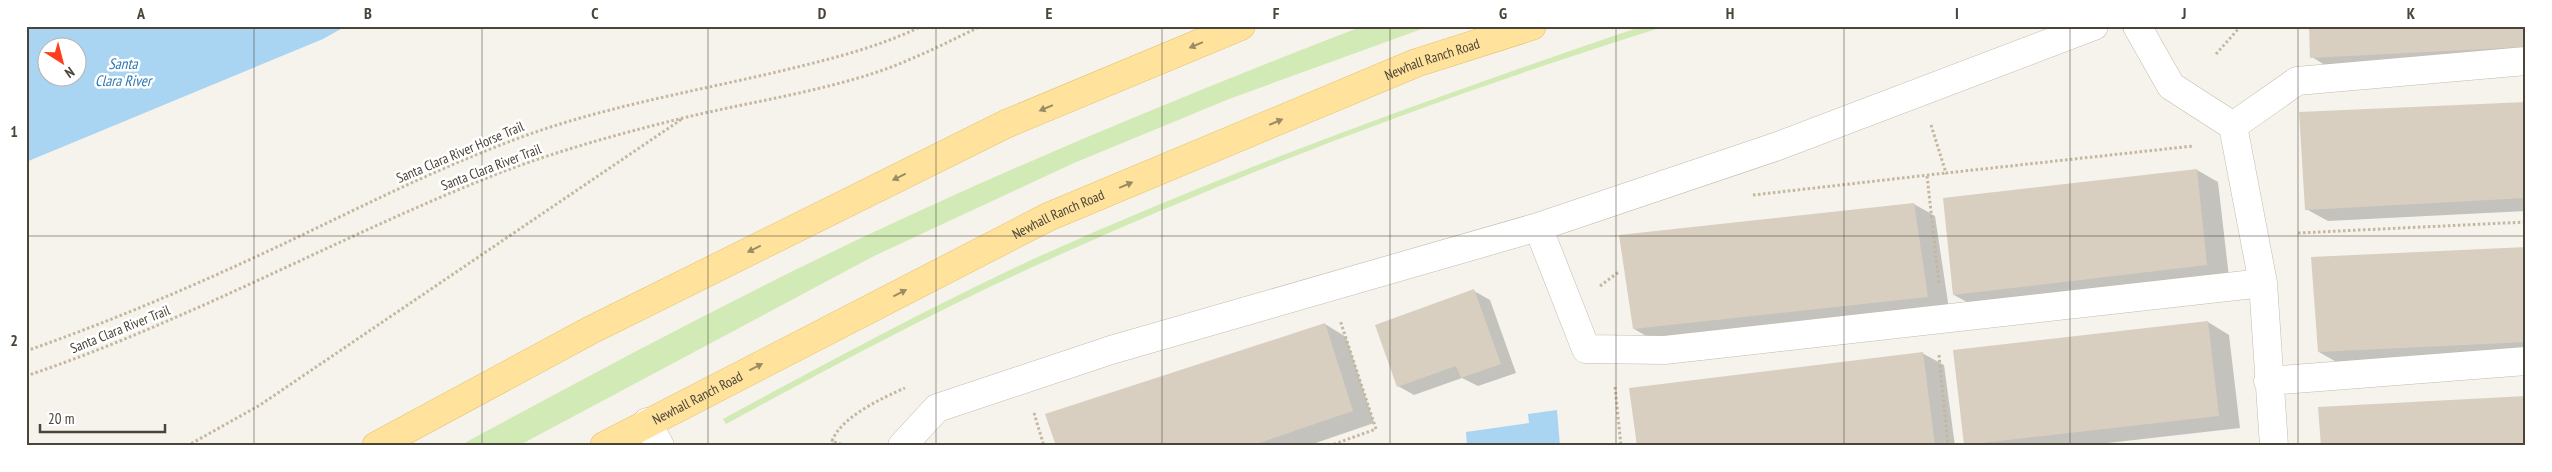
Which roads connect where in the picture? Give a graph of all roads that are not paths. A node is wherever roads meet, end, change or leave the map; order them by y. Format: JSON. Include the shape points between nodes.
{"nodes":[{"id":1,"x":1241,"y":26,"type":"edge"},
{"id":2,"x":1532,"y":26,"type":"edge"},
{"id":3,"x":2137,"y":26,"type":"edge"},
{"id":4,"x":2081,"y":28,"type":"edge"},
{"id":5,"x":2526,"y":60,"type":"edge"},
{"id":6,"x":2233,"y":126,"type":"junction"},
{"id":7,"x":1538,"y":228,"type":"junction"},
{"id":8,"x":2263,"y":283,"type":"junction"},
{"id":9,"x":2526,"y":361,"type":"edge"},
{"id":10,"x":2268,"y":381,"type":"junction"},
{"id":11,"x":648,"y":422,"type":"junction"},
{"id":12,"x":607,"y":445,"type":"edge"},
{"id":13,"x":376,"y":446,"type":"edge"},
{"id":14,"x":660,"y":446,"type":"edge"},
{"id":15,"x":902,"y":446,"type":"edge"},
{"id":16,"x":2274,"y":446,"type":"edge"}],
"edges":[{"from":1,"to":13,"type":"main road","one_way":true,"via":[[1006,124],[591,330]]},
{"from":11,"to":2,"type":"main road","name":"Newhall Ranch Road","one_way":true,"via":[[1048,217],[1416,64]]},
{"from":3,"to":6,"type":"street","via":[[2171,86]]},
{"from":4,"to":7,"type":"street","via":[[1778,146]]},
{"from":5,"to":6,"type":"street","via":[[2297,81]]},
{"from":6,"to":8,"type":"street"},
{"from":7,"to":8,"type":"street","via":[[1586,349],[1665,350]]},
{"from":7,"to":15,"type":"street","via":[[1111,350],[937,408]]},
{"from":8,"to":10,"type":"street"},
{"from":9,"to":10,"type":"street"},
{"from":10,"to":16,"type":"street"},
{"from":11,"to":12,"type":"main road","name":"Newhall Ranch Road"},
{"from":11,"to":14,"type":"street"}]}
